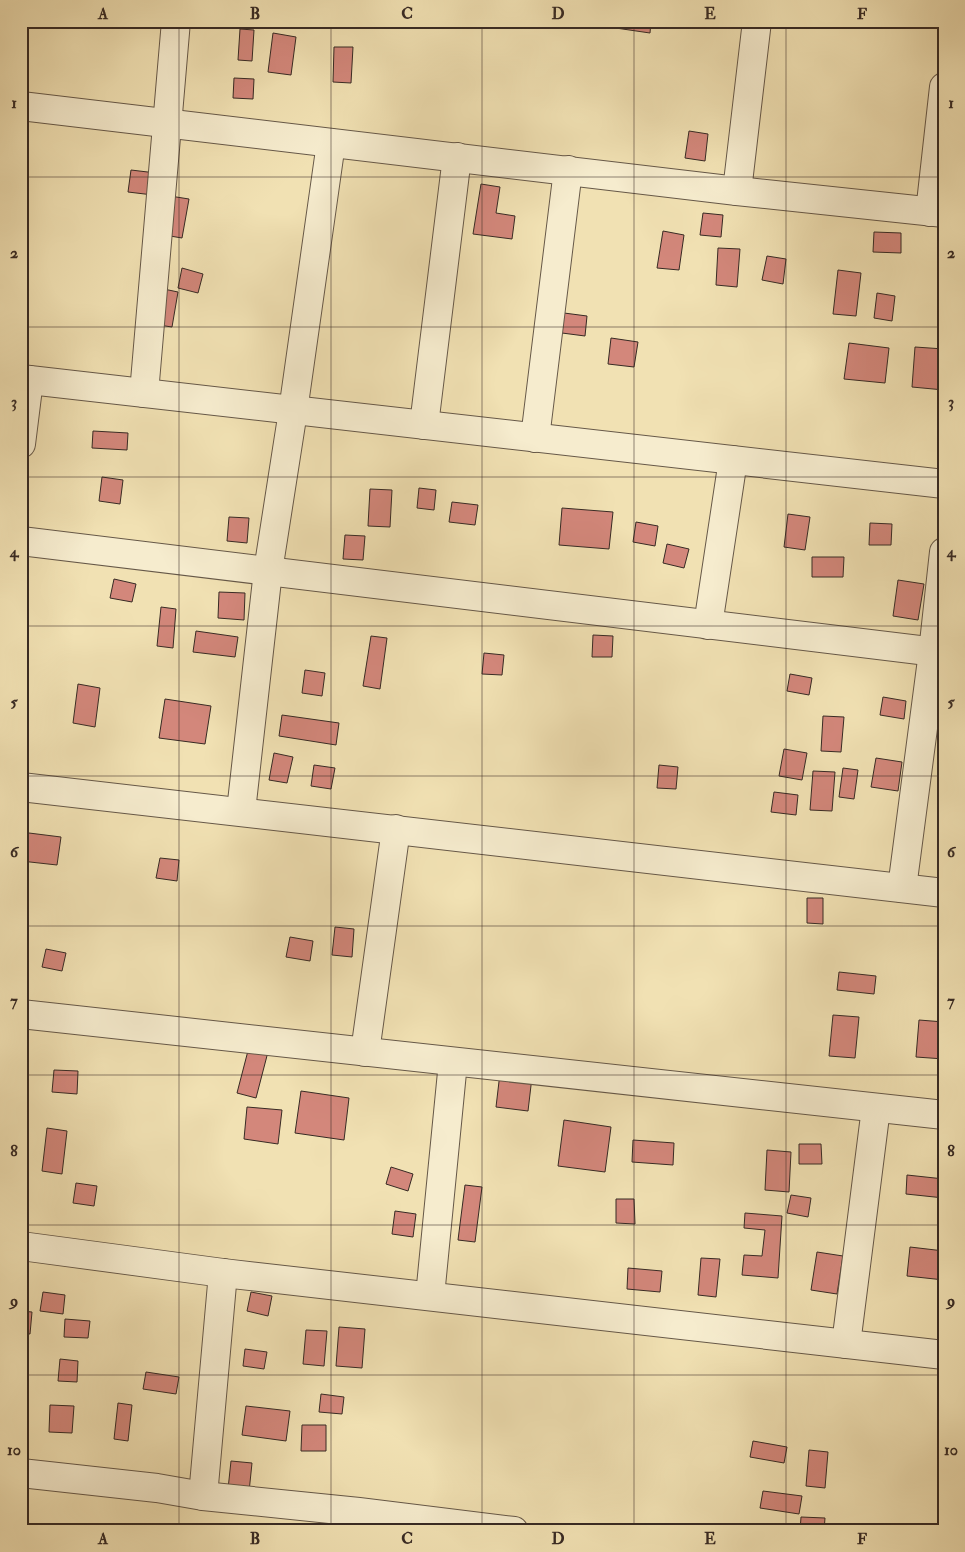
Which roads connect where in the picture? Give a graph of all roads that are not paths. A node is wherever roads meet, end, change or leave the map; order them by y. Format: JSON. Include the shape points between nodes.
{"nodes":[{"id":1,"x":176,"y":21,"type":"edge"},
{"id":2,"x":756,"y":21,"type":"edge"},
{"id":3,"x":944,"y":87,"type":"edge"},
{"id":4,"x":21,"y":106,"type":"edge"},
{"id":5,"x":167,"y":124,"type":"junction"},
{"id":6,"x":331,"y":143,"type":"junction"},
{"id":7,"x":457,"y":157,"type":"junction"},
{"id":8,"x":568,"y":170,"type":"junction"},
{"id":9,"x":737,"y":191,"type":"junction"},
{"id":10,"x":937,"y":212,"type":"edge"},
{"id":11,"x":25,"y":380,"type":"edge"},
{"id":12,"x":144,"y":393,"type":"junction"},
{"id":13,"x":293,"y":411,"type":"junction"},
{"id":14,"x":424,"y":425,"type":"junction"},
{"id":15,"x":535,"y":438,"type":"junction"},
{"id":16,"x":21,"y":444,"type":"edge"},
{"id":17,"x":733,"y":460,"type":"junction"},
{"id":18,"x":944,"y":484,"type":"edge"},
{"id":19,"x":21,"y":542,"type":"edge"},
{"id":20,"x":944,"y":552,"type":"edge"},
{"id":21,"x":268,"y":571,"type":"junction"},
{"id":22,"x":708,"y":625,"type":"junction"},
{"id":23,"x":938,"y":653,"type":"edge"},
{"id":24,"x":21,"y":787,"type":"edge"},
{"id":25,"x":241,"y":811,"type":"junction"},
{"id":26,"x":396,"y":829,"type":"junction"},
{"id":27,"x":902,"y":888,"type":"junction"},
{"id":28,"x":944,"y":893,"type":"edge"},
{"id":29,"x":21,"y":1014,"type":"edge"},
{"id":30,"x":366,"y":1052,"type":"junction"},
{"id":31,"x":453,"y":1062,"type":"junction"},
{"id":32,"x":876,"y":1108,"type":"junction"},
{"id":33,"x":944,"y":1115,"type":"edge"},
{"id":34,"x":21,"y":1246,"type":"edge"},
{"id":35,"x":223,"y":1273,"type":"junction"},
{"id":36,"x":430,"y":1296,"type":"junction"},
{"id":37,"x":846,"y":1344,"type":"junction"},
{"id":38,"x":944,"y":1355,"type":"edge"},
{"id":39,"x":21,"y":1473,"type":"edge"},
{"id":40,"x":203,"y":1496,"type":"junction"},
{"id":41,"x":358,"y":1521,"type":"edge"},
{"id":42,"x":514,"y":1531,"type":"edge"}],
"edges":[{"from":1,"to":5,"type":"street"},
{"from":2,"to":9,"type":"street"},
{"from":3,"to":10,"type":"street"},
{"from":4,"to":5,"type":"street"},
{"from":5,"to":6,"type":"street"},
{"from":5,"to":12,"type":"street"},
{"from":6,"to":7,"type":"street"},
{"from":6,"to":13,"type":"street"},
{"from":7,"to":8,"type":"street"},
{"from":7,"to":14,"type":"street"},
{"from":8,"to":9,"type":"street"},
{"from":8,"to":15,"type":"street"},
{"from":9,"to":10,"type":"street"},
{"from":11,"to":12,"type":"street"},
{"from":11,"to":16,"type":"street"},
{"from":12,"to":13,"type":"street"},
{"from":13,"to":14,"type":"street"},
{"from":13,"to":21,"type":"street"},
{"from":14,"to":15,"type":"street"},
{"from":15,"to":17,"type":"street"},
{"from":17,"to":18,"type":"street"},
{"from":17,"to":22,"type":"street"},
{"from":19,"to":21,"type":"street"},
{"from":20,"to":23,"type":"street"},
{"from":21,"to":22,"type":"street"},
{"from":21,"to":25,"type":"street"},
{"from":22,"to":23,"type":"street"},
{"from":23,"to":27,"type":"street"},
{"from":24,"to":25,"type":"street"},
{"from":25,"to":26,"type":"street"},
{"from":26,"to":27,"type":"street"},
{"from":26,"to":30,"type":"street"},
{"from":27,"to":28,"type":"street"},
{"from":29,"to":30,"type":"street"},
{"from":30,"to":31,"type":"street"},
{"from":31,"to":32,"type":"street"},
{"from":31,"to":36,"type":"street"},
{"from":32,"to":33,"type":"street"},
{"from":32,"to":37,"type":"street"},
{"from":34,"to":35,"type":"street"},
{"from":35,"to":36,"type":"street"},
{"from":35,"to":40,"type":"street"},
{"from":36,"to":37,"type":"street"},
{"from":37,"to":38,"type":"street"},
{"from":39,"to":40,"type":"street"},
{"from":40,"to":41,"type":"street"},
{"from":41,"to":42,"type":"street"}]}
